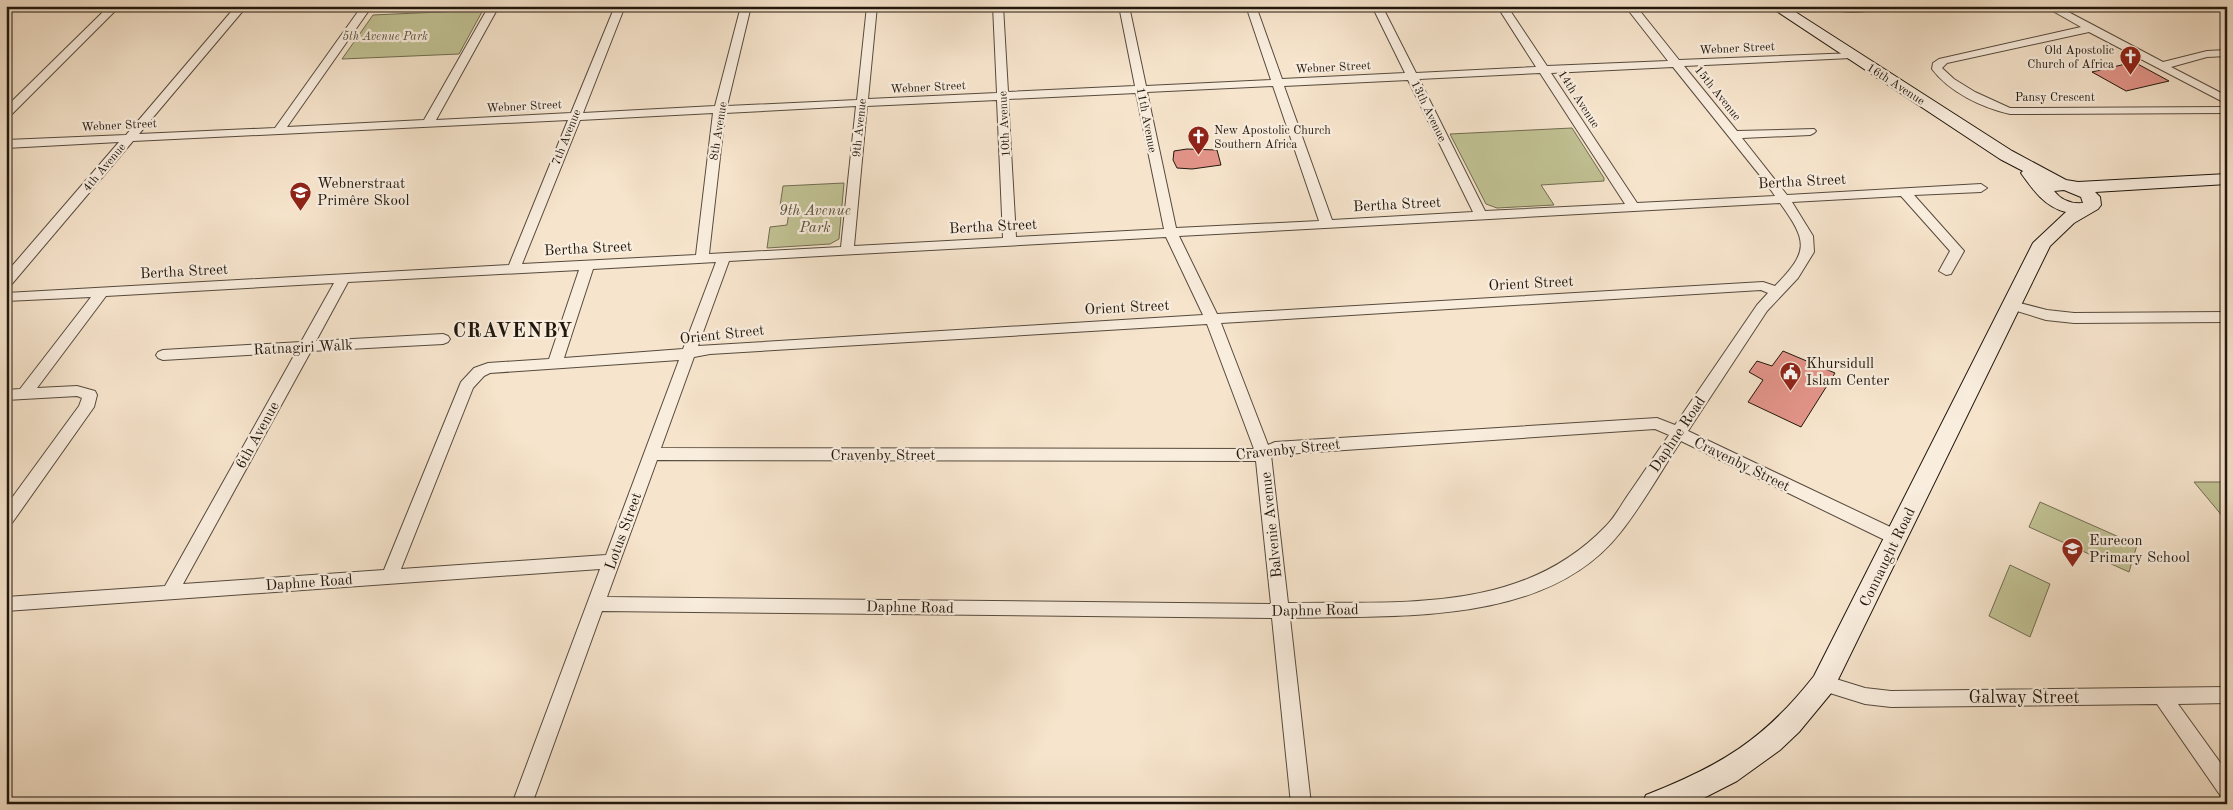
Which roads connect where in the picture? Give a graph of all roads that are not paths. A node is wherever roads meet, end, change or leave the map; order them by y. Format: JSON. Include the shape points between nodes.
{"nodes":[{"id":1,"x":115,"y":6,"type":"edge"},
{"id":2,"x":242,"y":6,"type":"edge"},
{"id":3,"x":367,"y":6,"type":"edge"},
{"id":4,"x":494,"y":6,"type":"edge"},
{"id":5,"x":620,"y":6,"type":"edge"},
{"id":6,"x":746,"y":6,"type":"edge"},
{"id":7,"x":872,"y":6,"type":"edge"},
{"id":8,"x":998,"y":6,"type":"edge"},
{"id":9,"x":1124,"y":6,"type":"edge"},
{"id":10,"x":1251,"y":6,"type":"edge"},
{"id":11,"x":1377,"y":6,"type":"edge"},
{"id":12,"x":1502,"y":6,"type":"edge"},
{"id":13,"x":1630,"y":6,"type":"edge"},
{"id":14,"x":1776,"y":6,"type":"edge"},
{"id":15,"x":1831,"y":6,"type":"edge"},
{"id":16,"x":1875,"y":6,"type":"edge"},
{"id":17,"x":2049,"y":6,"type":"edge"},
{"id":18,"x":2091,"y":28,"type":"junction"},
{"id":19,"x":2227,"y":53,"type":"edge"},
{"id":20,"x":1851,"y":55,"type":"junction"},
{"id":21,"x":1677,"y":65,"type":"junction"},
{"id":22,"x":2161,"y":66,"type":"junction"},
{"id":23,"x":1544,"y":71,"type":"junction"},
{"id":24,"x":1412,"y":77,"type":"junction"},
{"id":25,"x":1278,"y":84,"type":"junction"},
{"id":26,"x":1141,"y":90,"type":"junction"},
{"id":27,"x":1002,"y":97,"type":"junction"},
{"id":28,"x":2227,"y":101,"type":"edge"},
{"id":29,"x":862,"y":104,"type":"junction"},
{"id":30,"x":720,"y":110,"type":"junction"},
{"id":31,"x":2227,"y":110,"type":"edge"},
{"id":32,"x":6,"y":114,"type":"edge"},
{"id":33,"x":575,"y":117,"type":"junction"},
{"id":34,"x":428,"y":124,"type":"junction"},
{"id":35,"x":278,"y":131,"type":"junction"},
{"id":36,"x":1810,"y":131,"type":"dead end"},
{"id":37,"x":1734,"y":135,"type":"junction"},
{"id":38,"x":128,"y":138,"type":"junction"},
{"id":39,"x":6,"y":144,"type":"edge"},
{"id":40,"x":2227,"y":179,"type":"edge"},
{"id":41,"x":2142,"y":183,"type":"junction"},
{"id":42,"x":1981,"y":188,"type":"dead end"},
{"id":43,"x":2059,"y":191,"type":"junction"},
{"id":44,"x":1904,"y":192,"type":"junction"},
{"id":45,"x":1783,"y":198,"type":"junction"},
{"id":46,"x":2088,"y":205,"type":"junction"},
{"id":47,"x":1634,"y":207,"type":"junction"},
{"id":48,"x":1481,"y":216,"type":"junction"},
{"id":49,"x":1327,"y":224,"type":"junction"},
{"id":50,"x":1170,"y":233,"type":"junction"},
{"id":51,"x":1010,"y":241,"type":"junction"},
{"id":52,"x":2042,"y":243,"type":"junction"},
{"id":53,"x":847,"y":251,"type":"junction"},
{"id":54,"x":724,"y":257,"type":"junction"},
{"id":55,"x":702,"y":258,"type":"junction"},
{"id":56,"x":588,"y":264,"type":"junction"},
{"id":57,"x":514,"y":268,"type":"junction"},
{"id":58,"x":1946,"y":271,"type":"dead end"},
{"id":59,"x":344,"y":278,"type":"junction"},
{"id":60,"x":6,"y":282,"type":"edge"},
{"id":61,"x":103,"y":291,"type":"junction"},
{"id":62,"x":1777,"y":292,"type":"junction"},
{"id":63,"x":6,"y":297,"type":"edge"},
{"id":64,"x":2012,"y":305,"type":"junction"},
{"id":65,"x":2227,"y":317,"type":"edge"},
{"id":66,"x":1212,"y":319,"type":"junction"},
{"id":67,"x":443,"y":339,"type":"dead end"},
{"id":68,"x":305,"y":347,"type":"junction"},
{"id":69,"x":689,"y":352,"type":"junction"},
{"id":70,"x":163,"y":356,"type":"dead end"},
{"id":71,"x":555,"y":362,"type":"junction"},
{"id":72,"x":24,"y":394,"type":"junction"},
{"id":73,"x":6,"y":395,"type":"edge"},
{"id":74,"x":1677,"y":432,"type":"junction"},
{"id":75,"x":1263,"y":453,"type":"junction"},
{"id":76,"x":652,"y":454,"type":"junction"},
{"id":77,"x":6,"y":519,"type":"edge"},
{"id":78,"x":1897,"y":538,"type":"junction"},
{"id":79,"x":612,"y":561,"type":"junction"},
{"id":80,"x":390,"y":576,"type":"junction"},
{"id":81,"x":170,"y":592,"type":"junction"},
{"id":82,"x":6,"y":604,"type":"edge"},
{"id":83,"x":596,"y":604,"type":"junction"},
{"id":84,"x":1280,"y":611,"type":"junction"},
{"id":85,"x":1823,"y":683,"type":"junction"},
{"id":86,"x":2227,"y":695,"type":"edge"},
{"id":87,"x":2162,"y":696,"type":"junction"},
{"id":88,"x":2227,"y":789,"type":"edge"},
{"id":89,"x":1660,"y":803,"type":"edge"},
{"id":90,"x":522,"y":804,"type":"edge"},
{"id":91,"x":1301,"y":804,"type":"edge"}],
"edges":[{"from":1,"to":32,"type":"street"},
{"from":2,"to":38,"type":"street","name":"4th Avenue"},
{"from":3,"to":35,"type":"street"},
{"from":4,"to":34,"type":"street"},
{"from":5,"to":33,"type":"street","name":"7th Avenue"},
{"from":6,"to":30,"type":"street","name":"8th Avenue"},
{"from":7,"to":29,"type":"street","name":"9th Avenue"},
{"from":8,"to":27,"type":"street","name":"10th Avenue"},
{"from":9,"to":26,"type":"street","name":"11th Avenue"},
{"from":10,"to":25,"type":"street"},
{"from":11,"to":24,"type":"street","name":"13th Avenue"},
{"from":12,"to":23,"type":"street","name":"14th Avenue"},
{"from":13,"to":21,"type":"street","name":"15th Avenue"},
{"from":14,"to":20,"type":"street","name":"16th Avenue"},
{"from":15,"to":16,"type":"street","via":[[1850,10]]},
{"from":17,"to":18,"type":"street"},
{"from":18,"to":22,"type":"street"},
{"from":18,"to":31,"type":"street","name":"Pansy Crescent","via":[[1943,61],[1937,69],[1989,105],[2010,111]]},
{"from":19,"to":22,"type":"street","via":[[2208,54]]},
{"from":20,"to":21,"type":"street","name":"Webner Street"},
{"from":20,"to":43,"type":"street","name":"16th Avenue"},
{"from":21,"to":23,"type":"street","name":"Webner Street"},
{"from":21,"to":37,"type":"street","name":"15th Avenue"},
{"from":22,"to":28,"type":"street"},
{"from":23,"to":24,"type":"street","name":"Webner Street"},
{"from":23,"to":47,"type":"street","name":"14th Avenue"},
{"from":24,"to":25,"type":"street","name":"Webner Street"},
{"from":24,"to":48,"type":"street","name":"13th Avenue"},
{"from":25,"to":26,"type":"street","name":"Webner Street"},
{"from":25,"to":49,"type":"street"},
{"from":26,"to":27,"type":"street","name":"Webner Street"},
{"from":26,"to":50,"type":"street","name":"11th Avenue"},
{"from":27,"to":29,"type":"street","name":"Webner Street"},
{"from":27,"to":51,"type":"street","name":"10th Avenue"},
{"from":29,"to":30,"type":"street","name":"Webner Street"},
{"from":29,"to":53,"type":"street","name":"9th Avenue"},
{"from":30,"to":33,"type":"street","name":"Webner Street"},
{"from":30,"to":55,"type":"street","name":"8th Avenue"},
{"from":33,"to":34,"type":"street","name":"Webner Street"},
{"from":33,"to":57,"type":"street","name":"7th Avenue"},
{"from":34,"to":35,"type":"street","name":"Webner Street"},
{"from":35,"to":38,"type":"street","name":"Webner Street"},
{"from":36,"to":37,"type":"street"},
{"from":37,"to":45,"type":"street","name":"15th Avenue"},
{"from":38,"to":39,"type":"street","name":"Webner Street"},
{"from":38,"to":60,"type":"street","name":"4th Avenue"},
{"from":40,"to":41,"type":"street","name":"Connaught Road"},
{"from":41,"to":43,"type":"street","name":"Connaught Road"},
{"from":41,"to":46,"type":"street","name":"Connaught Road"},
{"from":42,"to":44,"type":"street","name":"Bertha Street"},
{"from":43,"to":46,"type":"street","via":[[2066,206]]},
{"from":43,"to":46,"type":"street","name":"16th Avenue","via":[[2087,194]]},
{"from":43,"to":52,"type":"street","name":"Connaught Road","via":[[2043,231]]},
{"from":44,"to":45,"type":"street","name":"Bertha Street"},
{"from":44,"to":58,"type":"street","via":[[1957,251]]},
{"from":45,"to":47,"type":"street","name":"Bertha Street"},
{"from":45,"to":62,"type":"street","name":"Daphne Road","via":[[1807,236],[1807,252],[1793,275]]},
{"from":46,"to":52,"type":"street","name":"Connaught Road"},
{"from":47,"to":48,"type":"street","name":"Bertha Street"},
{"from":48,"to":49,"type":"street","name":"Bertha Street"},
{"from":49,"to":50,"type":"street","name":"Bertha Street"},
{"from":50,"to":51,"type":"street","name":"Bertha Street"},
{"from":50,"to":66,"type":"street","name":"Balvenie Avenue"},
{"from":51,"to":53,"type":"street","name":"Bertha Street"},
{"from":52,"to":64,"type":"street","name":"Connaught Road"},
{"from":53,"to":54,"type":"street","name":"Bertha Street"},
{"from":54,"to":55,"type":"street","name":"Bertha Street"},
{"from":54,"to":69,"type":"street","name":"Lotus Street"},
{"from":55,"to":56,"type":"street","name":"Bertha Street"},
{"from":56,"to":57,"type":"street","name":"Bertha Street"},
{"from":56,"to":71,"type":"street"},
{"from":57,"to":59,"type":"street","name":"Bertha Street"},
{"from":59,"to":61,"type":"street","name":"Bertha Street"},
{"from":59,"to":68,"type":"street","name":"6th Avenue"},
{"from":61,"to":63,"type":"street","name":"Bertha Street"},
{"from":61,"to":72,"type":"street"},
{"from":62,"to":66,"type":"street","name":"Orient Street","via":[[1763,286],[1718,288]]},
{"from":62,"to":74,"type":"street","name":"Daphne Road","via":[[1762,308]]},
{"from":64,"to":65,"type":"street","via":[[2046,315],[2074,318]]},
{"from":64,"to":78,"type":"street","name":"Connaught Road"},
{"from":66,"to":69,"type":"street","name":"Orient Street"},
{"from":66,"to":75,"type":"street","name":"Balvenie Avenue"},
{"from":67,"to":68,"type":"street","name":"Ratnagiri Walk"},
{"from":68,"to":70,"type":"street","name":"Ratnagiri Walk"},
{"from":68,"to":81,"type":"street","name":"6th Avenue"},
{"from":69,"to":71,"type":"street","name":"Orient Street"},
{"from":69,"to":76,"type":"street","name":"Lotus Street"},
{"from":71,"to":80,"type":"street","name":"Orient Street","via":[[498,366],[479,372],[466,386]]},
{"from":72,"to":73,"type":"street"},
{"from":72,"to":77,"type":"street","via":[[77,391],[90,395],[86,407]]},
{"from":74,"to":75,"type":"street","name":"Cravenby Street","via":[[1658,424],[1275,448]]},
{"from":74,"to":78,"type":"street","name":"Cravenby Street"},
{"from":74,"to":84,"type":"street","name":"Daphne Road","via":[[1614,529],[1599,545],[1540,584],[1492,600],[1439,608]]},
{"from":75,"to":76,"type":"street","name":"Cravenby Street","via":[[1252,456]]},
{"from":75,"to":84,"type":"street","name":"Balvenie Avenue"},
{"from":76,"to":79,"type":"street","name":"Lotus Street"},
{"from":78,"to":85,"type":"street","name":"Connaught Road"},
{"from":79,"to":80,"type":"street","name":"Daphne Road"},
{"from":79,"to":83,"type":"street","name":"Lotus Street"},
{"from":80,"to":81,"type":"street","name":"Daphne Road"},
{"from":81,"to":82,"type":"street","name":"Daphne Road"},
{"from":83,"to":84,"type":"street","name":"Daphne Road"},
{"from":83,"to":90,"type":"street","name":"Lotus Street"},
{"from":84,"to":91,"type":"street","name":"Balvenie Avenue"},
{"from":85,"to":87,"type":"street","name":"Galway Street","via":[[1865,696],[1890,699]]},
{"from":85,"to":89,"type":"street","name":"Connaught Road","via":[[1790,723],[1759,750],[1718,776]]},
{"from":86,"to":87,"type":"street","name":"Galway Street"},
{"from":87,"to":88,"type":"street"}]}
